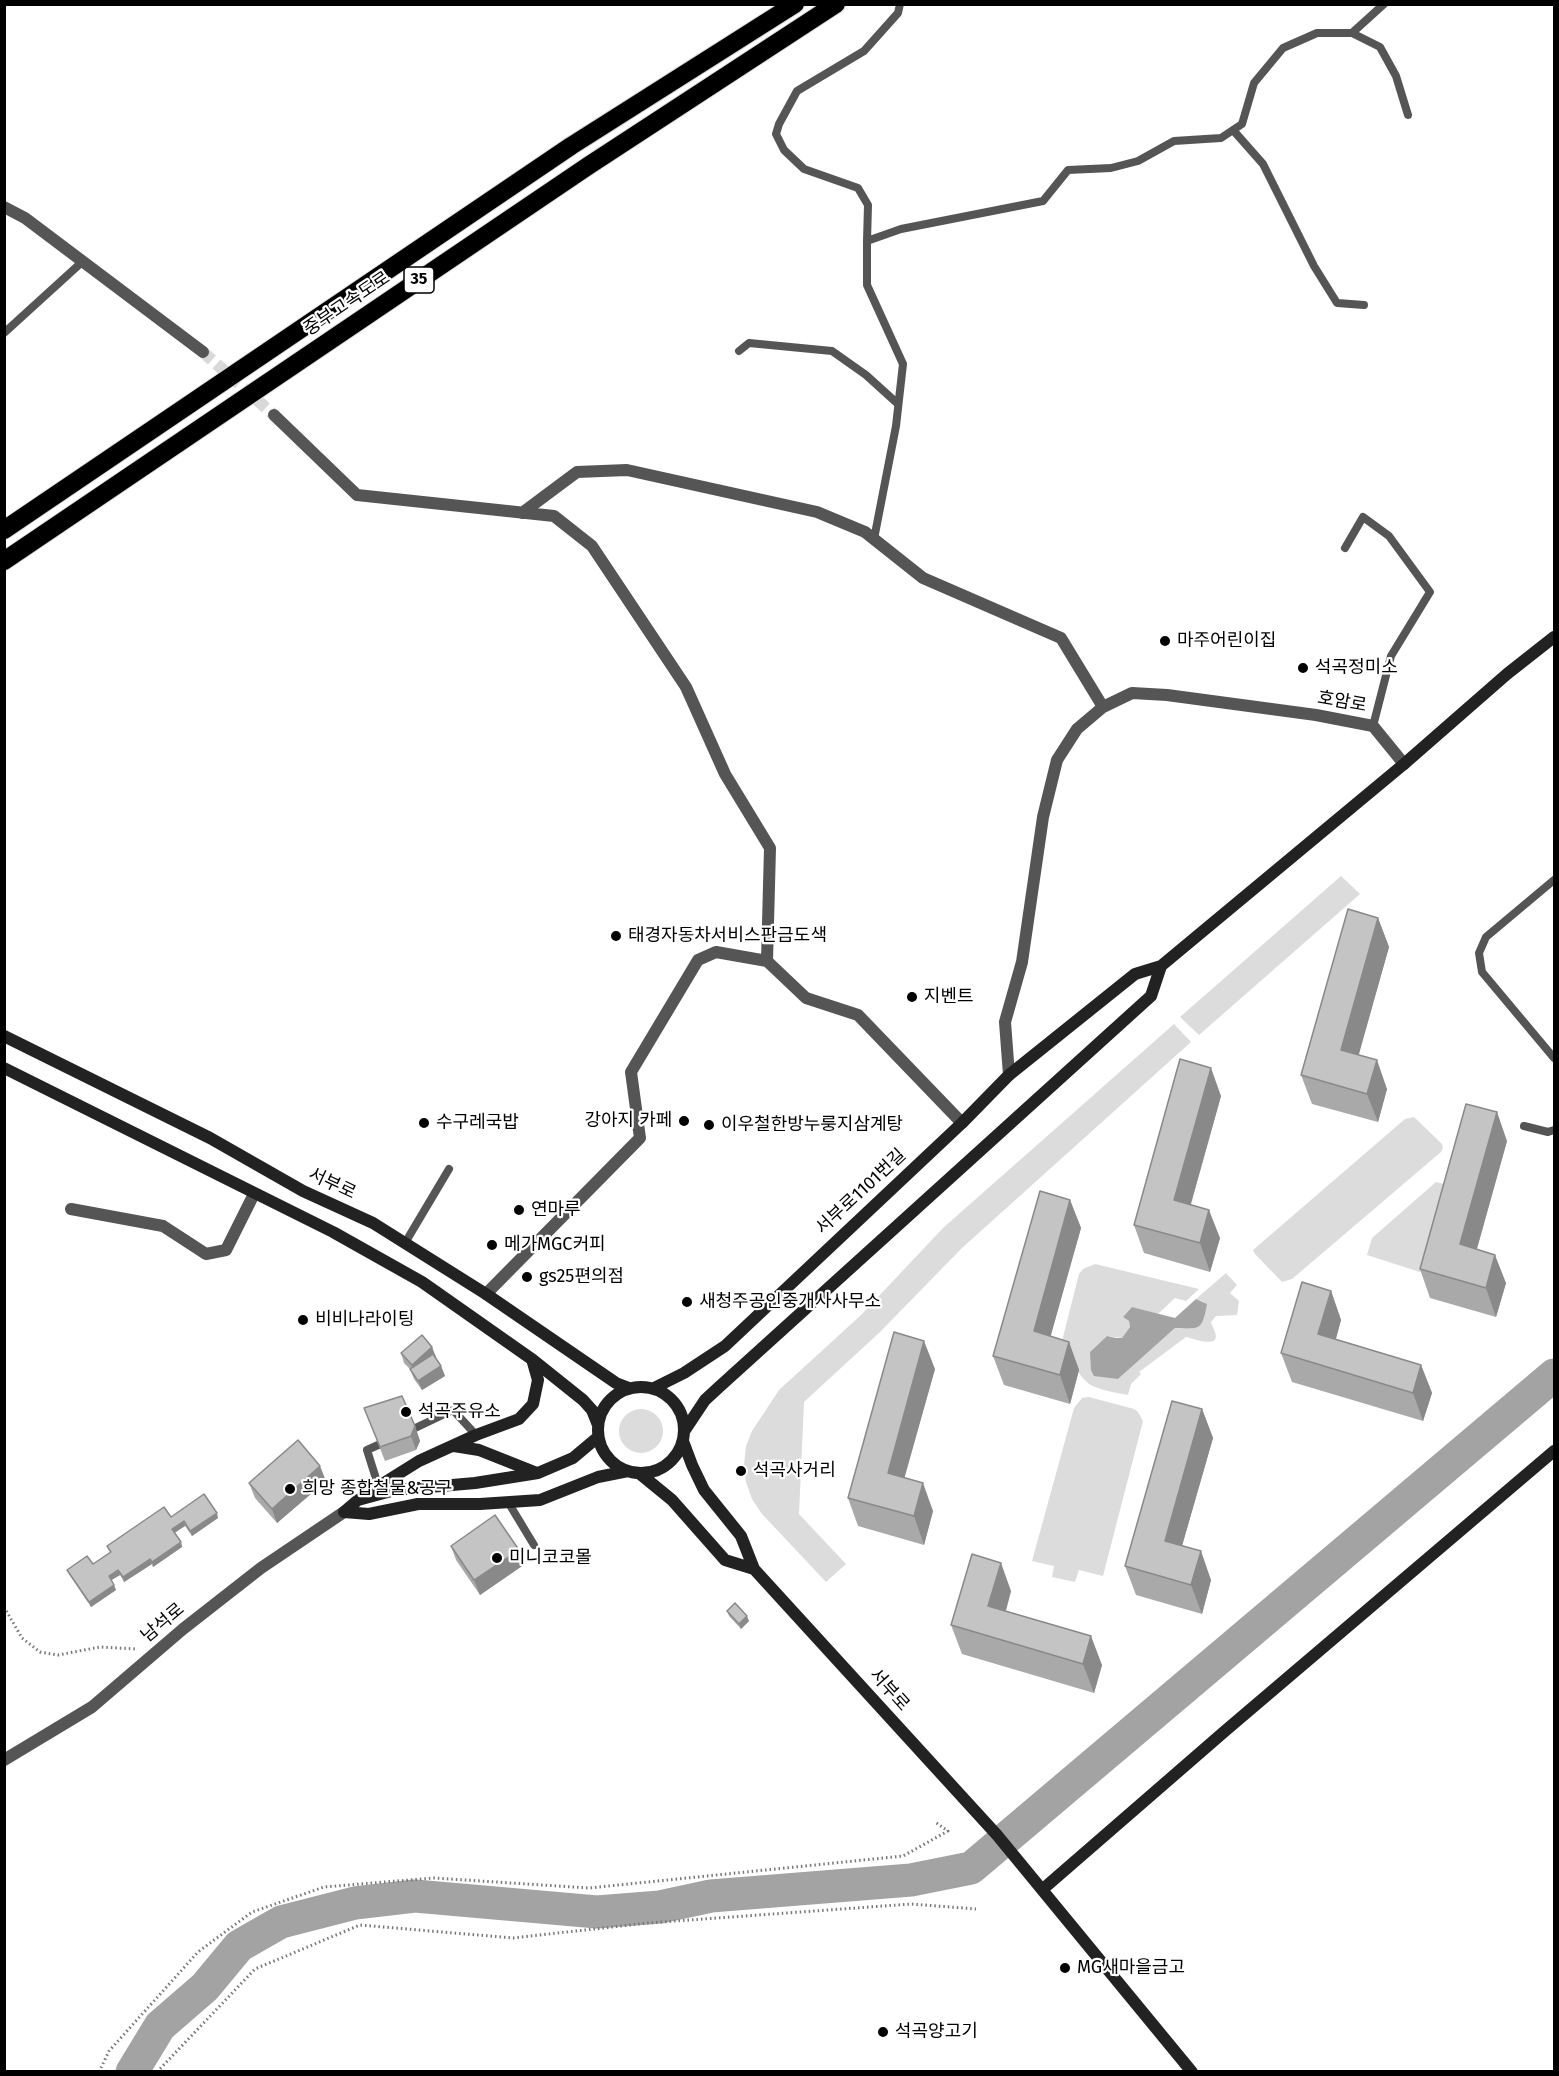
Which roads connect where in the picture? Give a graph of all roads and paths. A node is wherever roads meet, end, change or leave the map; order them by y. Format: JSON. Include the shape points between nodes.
{"nodes":[{"id":1,"x":795,"y":4,"type":"edge"},
{"id":2,"x":836,"y":4,"type":"edge"},
{"id":3,"x":900,"y":4,"type":"edge"},
{"id":4,"x":1384,"y":4,"type":"edge"},
{"id":5,"x":1352,"y":33,"type":"junction"},
{"id":6,"x":1408,"y":115,"type":"dead end"},
{"id":7,"x":1233,"y":130,"type":"junction"},
{"id":8,"x":4,"y":207,"type":"edge"},
{"id":9,"x":867,"y":241,"type":"junction"},
{"id":10,"x":82,"y":262,"type":"junction"},
{"id":11,"x":1364,"y":305,"type":"dead end"},
{"id":12,"x":4,"y":333,"type":"edge"},
{"id":13,"x":739,"y":351,"type":"dead end"},
{"id":14,"x":203,"y":352,"type":"tunnel mouth"},
{"id":15,"x":898,"y":404,"type":"junction"},
{"id":16,"x":274,"y":415,"type":"tunnel mouth"},
{"id":17,"x":522,"y":513,"type":"junction"},
{"id":18,"x":4,"y":530,"type":"edge"},
{"id":19,"x":874,"y":539,"type":"junction"},
{"id":20,"x":1345,"y":548,"type":"dead end"},
{"id":21,"x":4,"y":561,"type":"edge"},
{"id":22,"x":1554,"y":637,"type":"edge"},
{"id":23,"x":1103,"y":707,"type":"junction"},
{"id":24,"x":1373,"y":726,"type":"junction"},
{"id":25,"x":1404,"y":764,"type":"junction"},
{"id":26,"x":1554,"y":880,"type":"edge"},
{"id":27,"x":767,"y":962,"type":"junction"},
{"id":28,"x":1161,"y":966,"type":"junction"},
{"id":29,"x":4,"y":1036,"type":"edge"},
{"id":30,"x":1554,"y":1058,"type":"edge"},
{"id":31,"x":4,"y":1068,"type":"edge"},
{"id":32,"x":1009,"y":1075,"type":"junction"},
{"id":33,"x":962,"y":1123,"type":"junction"},
{"id":34,"x":1524,"y":1126,"type":"dead end"},
{"id":35,"x":1554,"y":1130,"type":"edge"},
{"id":36,"x":449,"y":1169,"type":"dead end"},
{"id":37,"x":254,"y":1194,"type":"junction"},
{"id":38,"x":71,"y":1209,"type":"dead end"},
{"id":39,"x":405,"y":1244,"type":"junction"},
{"id":40,"x":486,"y":1294,"type":"junction"},
{"id":41,"x":532,"y":1359,"type":"junction"},
{"id":42,"x":629,"y":1388,"type":"junction"},
{"id":43,"x":654,"y":1388,"type":"junction"},
{"id":44,"x":598,"y":1431,"type":"junction"},
{"id":45,"x":476,"y":1436,"type":"junction"},
{"id":46,"x":684,"y":1436,"type":"junction"},
{"id":47,"x":454,"y":1446,"type":"junction"},
{"id":48,"x":1554,"y":1451,"type":"edge"},
{"id":49,"x":633,"y":1472,"type":"junction"},
{"id":50,"x":538,"y":1473,"type":"junction"},
{"id":51,"x":378,"y":1485,"type":"junction"},
{"id":52,"x":358,"y":1500,"type":"junction"},
{"id":53,"x":508,"y":1502,"type":"junction"},
{"id":54,"x":344,"y":1512,"type":"junction"},
{"id":55,"x":534,"y":1545,"type":"dead end"},
{"id":56,"x":754,"y":1569,"type":"junction"},
{"id":57,"x":4,"y":1607,"type":"edge"},
{"id":58,"x":159,"y":1650,"type":"junction"},
{"id":59,"x":4,"y":1760,"type":"edge"},
{"id":60,"x":936,"y":1822,"type":"dead end"},
{"id":61,"x":1043,"y":1889,"type":"junction"},
{"id":62,"x":976,"y":1909,"type":"dead end"},
{"id":63,"x":99,"y":2072,"type":"edge"},
{"id":64,"x":157,"y":2072,"type":"edge"},
{"id":65,"x":1192,"y":2072,"type":"edge"}],
"edges":[{"from":1,"to":18,"type":"highway","name":"중부고속도로","number":"35","via":[[572,146]]},
{"from":2,"to":21,"type":"highway","name":"중부고속도로","number":"35","via":[[578,172]]},
{"from":3,"to":9,"type":"lane","via":[[898,13],[864,51],[797,92],[777,134],[784,150],[804,169],[858,188],[868,205]]},
{"from":4,"to":5,"type":"lane"},
{"from":5,"to":6,"type":"lane","via":[[1380,47],[1396,76]]},
{"from":5,"to":7,"type":"lane","via":[[1317,33],[1283,48],[1254,82],[1242,124]]},
{"from":7,"to":9,"type":"lane","via":[[1221,138],[1174,141],[1138,161],[1111,168],[1068,170],[1043,201],[901,229]]},
{"from":7,"to":11,"type":"lane","via":[[1263,164],[1337,303]]},
{"from":8,"to":10,"type":"street","via":[[25,218]]},
{"from":9,"to":15,"type":"lane","via":[[867,285],[903,364]]},
{"from":10,"to":12,"type":"lane"},
{"from":10,"to":14,"type":"street"},
{"from":13,"to":15,"type":"lane","via":[[749,343],[832,351]]},
{"from":15,"to":19,"type":"lane"},
{"from":16,"to":17,"type":"street","via":[[357,495]]},
{"from":17,"to":19,"type":"street","via":[[576,472],[627,471],[817,512]]},
{"from":17,"to":27,"type":"street","via":[[554,516],[592,546],[686,687],[725,774],[770,848]]},
{"from":19,"to":23,"type":"street","via":[[924,578],[1061,638]]},
{"from":20,"to":24,"type":"lane","via":[[1363,517],[1389,536],[1430,592],[1391,656]]},
{"from":22,"to":25,"type":"street"},
{"from":23,"to":24,"type":"street","name":"호암로","via":[[1132,693],[1167,695]]},
{"from":23,"to":32,"type":"street","via":[[1077,729],[1057,760],[1043,817],[1022,962],[1005,1022]]},
{"from":24,"to":25,"type":"street","name":"호암로"},
{"from":25,"to":28,"type":"street"},
{"from":26,"to":30,"type":"lane","via":[[1486,937],[1479,953],[1482,972]]},
{"from":27,"to":33,"type":"street","via":[[806,998],[858,1015]]},
{"from":27,"to":40,"type":"street","via":[[716,952],[699,960],[631,1072],[640,1138]]},
{"from":28,"to":32,"type":"street","name":"서부로1101번길","via":[[1136,974]]},
{"from":28,"to":46,"type":"street","via":[[1151,996],[705,1400]]},
{"from":29,"to":39,"type":"street","name":"서부로","via":[[210,1138],[303,1191],[373,1223]]},
{"from":31,"to":37,"type":"street"},
{"from":32,"to":33,"type":"street","name":"서부로1101번길"},
{"from":33,"to":43,"type":"street","name":"서부로1101번길","via":[[725,1346]]},
{"from":34,"to":35,"type":"lane"},
{"from":36,"to":39,"type":"lane"},
{"from":37,"to":38,"type":"street","via":[[226,1250],[206,1254],[163,1226]]},
{"from":37,"to":41,"type":"street","via":[[422,1282]]},
{"from":39,"to":40,"type":"street","name":"서부로"},
{"from":40,"to":42,"type":"street","name":"서부로"},
{"from":41,"to":44,"type":"street","via":[[583,1400],[592,1410]]},
{"from":41,"to":45,"type":"street","via":[[538,1380],[533,1404],[519,1419]]},
{"from":42,"to":43,"type":"street"},
{"from":42,"to":44,"type":"street","via":[[607,1403]]},
{"from":43,"to":46,"type":"street","via":[[678,1407]]},
{"from":44,"to":49,"type":"street","via":[[608,1458]]},
{"from":44,"to":50,"type":"street","via":[[573,1458]]},
{"from":45,"to":47,"type":"street"},
{"from":45,"to":51,"type":"lane","via":[[453,1410],[367,1450]]},
{"from":46,"to":49,"type":"street","via":[[671,1461],[662,1468]]},
{"from":46,"to":56,"type":"street","name":"서부로","via":[[704,1490],[741,1536]]},
{"from":47,"to":50,"type":"street","via":[[479,1450]]},
{"from":47,"to":51,"type":"street"},
{"from":48,"to":61,"type":"street"},
{"from":49,"to":53,"type":"street","via":[[598,1477],[540,1500]]},
{"from":49,"to":56,"type":"street","via":[[672,1500],[725,1560]]},
{"from":50,"to":52,"type":"street","via":[[395,1490]]},
{"from":51,"to":52,"type":"street"},
{"from":52,"to":54,"type":"street"},
{"from":53,"to":54,"type":"street","via":[[418,1504],[369,1514]]},
{"from":53,"to":55,"type":"lane"},
{"from":54,"to":58,"type":"street","name":"남석로","via":[[261,1568]]},
{"from":56,"to":61,"type":"street","name":"서부로"},
{"from":57,"to":58,"type":"path","via":[[22,1638],[40,1652],[58,1655],[100,1647]]},
{"from":58,"to":59,"type":"street","name":"남석로","via":[[92,1707]]},
{"from":60,"to":63,"type":"path","via":[[948,1831],[903,1856],[589,1888],[434,1878],[324,1887],[252,1912],[198,1952],[109,2051]]},
{"from":61,"to":65,"type":"street"},
{"from":62,"to":64,"type":"path","via":[[911,1904],[648,1923],[513,1938],[360,1925],[255,1969]]}]}
